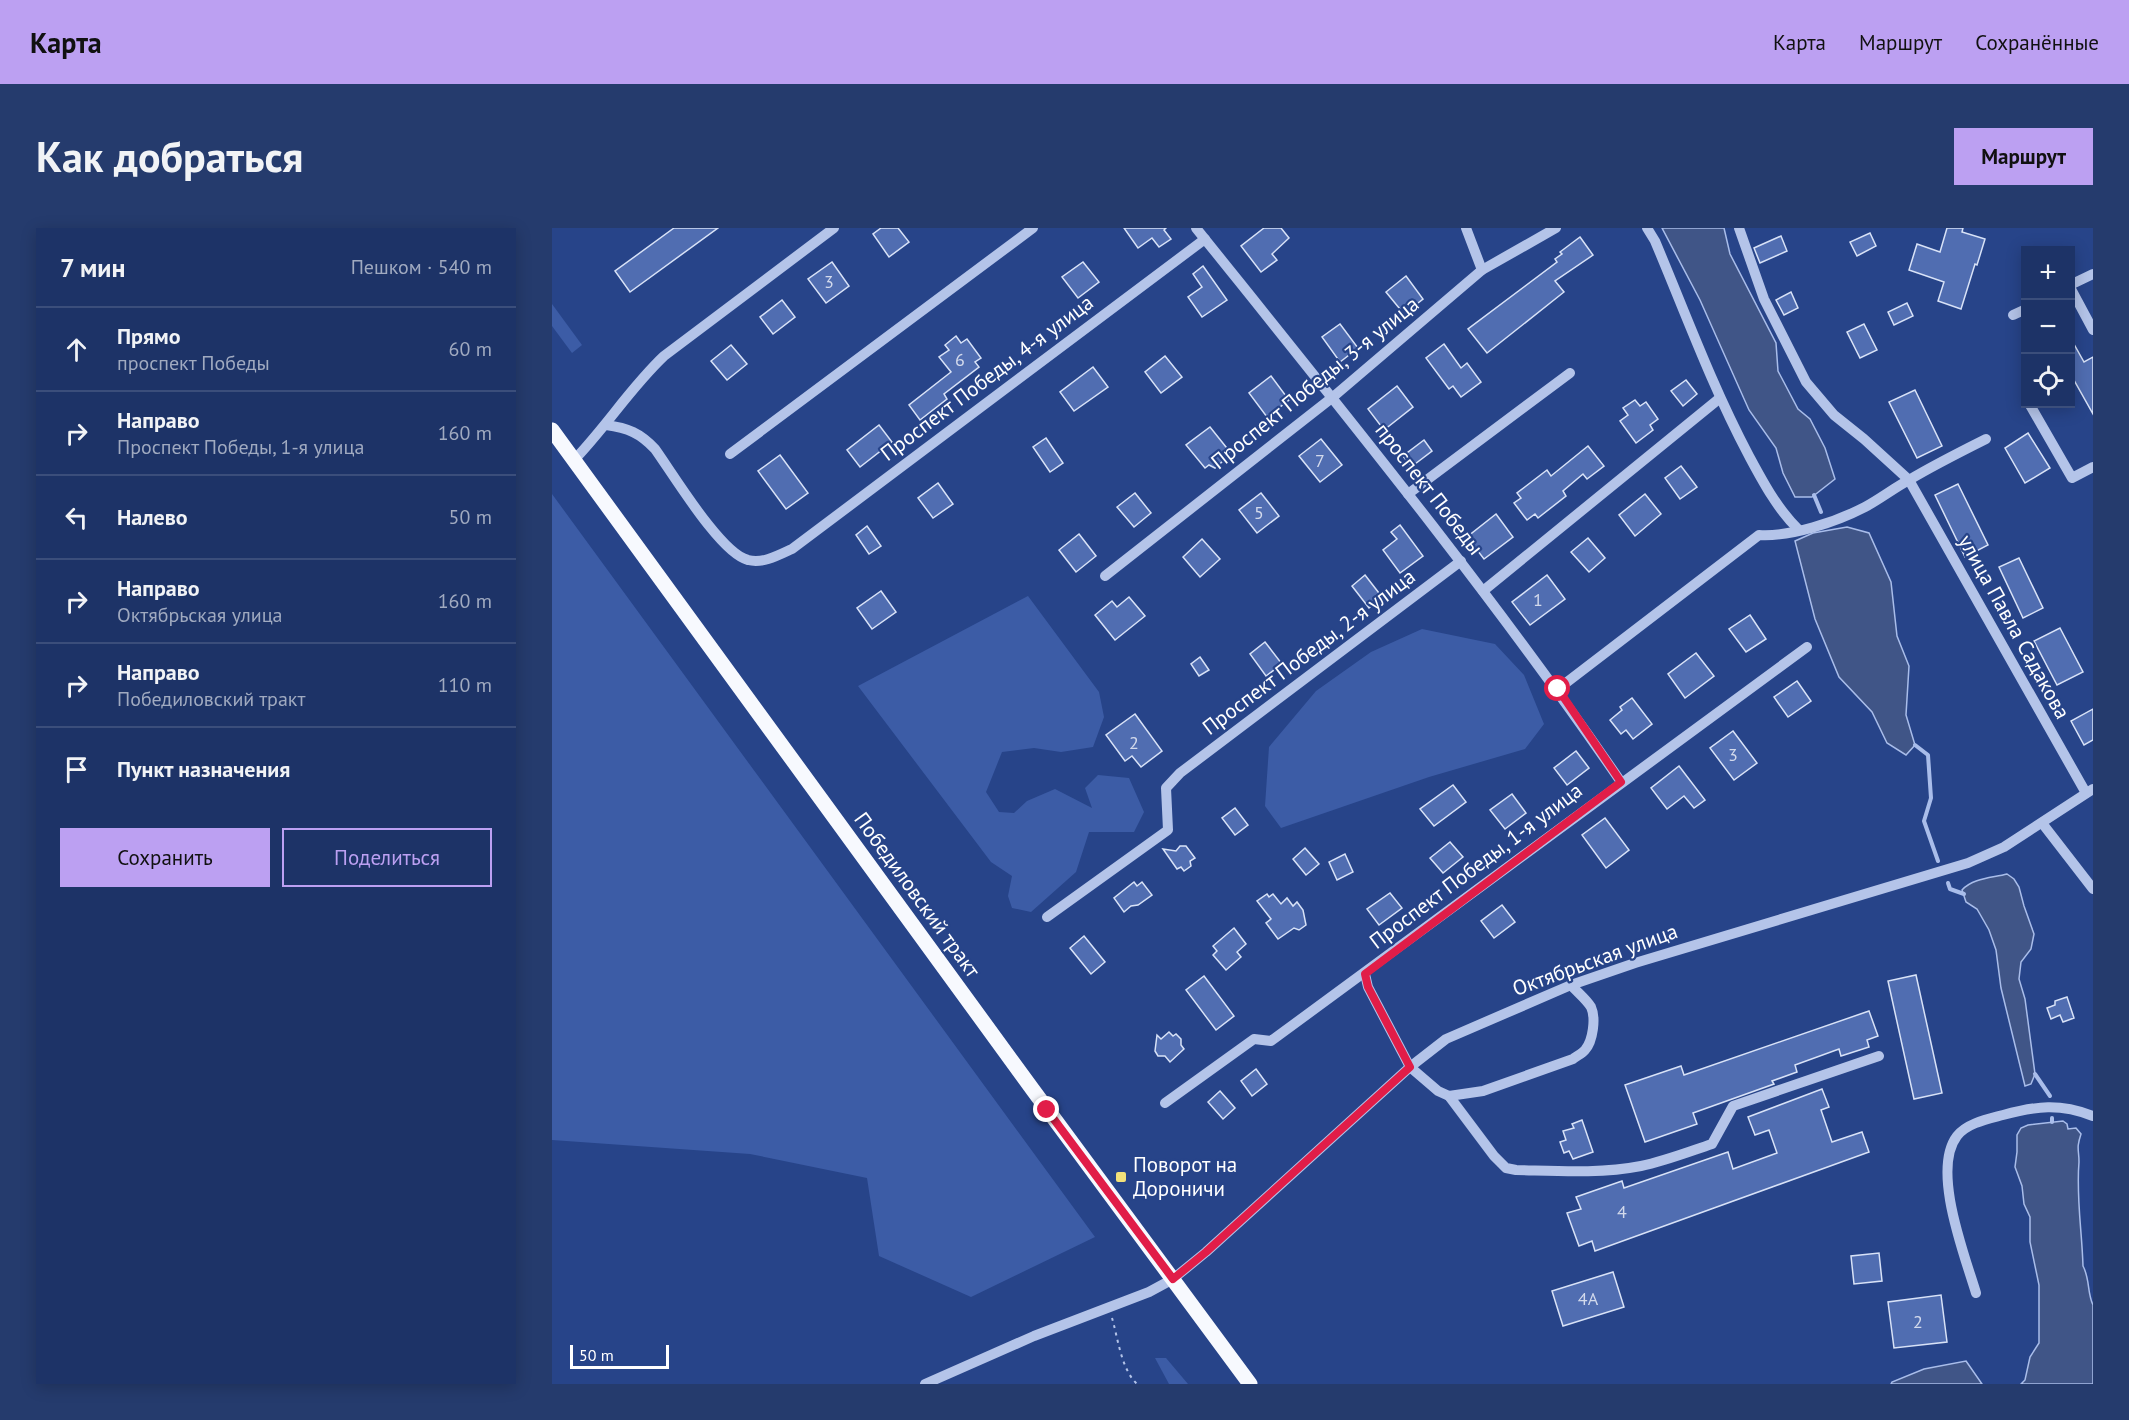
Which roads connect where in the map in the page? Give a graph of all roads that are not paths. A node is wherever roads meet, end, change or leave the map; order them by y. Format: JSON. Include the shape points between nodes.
{"nodes":[{"id":1,"x":834,"y":228,"type":"edge"},
{"id":2,"x":1032,"y":228,"type":"edge"},
{"id":3,"x":1196,"y":228,"type":"edge"},
{"id":4,"x":1466,"y":228,"type":"edge"},
{"id":5,"x":1556,"y":228,"type":"edge"},
{"id":6,"x":1647,"y":228,"type":"edge"},
{"id":7,"x":1738,"y":228,"type":"edge"},
{"id":8,"x":1205,"y":239,"type":"junction"},
{"id":9,"x":1482,"y":270,"type":"junction"},
{"id":10,"x":2093,"y":274,"type":"edge"},
{"id":11,"x":2075,"y":283,"type":"edge"},
{"id":12,"x":2075,"y":296,"type":"edge"},
{"id":13,"x":2021,"y":311,"type":"edge"},
{"id":14,"x":2013,"y":315,"type":"dead end"},
{"id":15,"x":2093,"y":330,"type":"edge"},
{"id":16,"x":1570,"y":373,"type":"dead end"},
{"id":17,"x":1333,"y":397,"type":"junction"},
{"id":18,"x":1720,"y":398,"type":"junction"},
{"id":19,"x":2032,"y":408,"type":"edge"},
{"id":20,"x":606,"y":425,"type":"junction"},
{"id":21,"x":552,"y":430,"type":"edge"},
{"id":22,"x":1986,"y":439,"type":"dead end"},
{"id":23,"x":730,"y":454,"type":"dead end"},
{"id":24,"x":574,"y":460,"type":"junction"},
{"id":25,"x":2093,"y":467,"type":"edge"},
{"id":26,"x":1909,"y":480,"type":"junction"},
{"id":27,"x":1408,"y":494,"type":"junction"},
{"id":28,"x":1799,"y":530,"type":"junction"},
{"id":29,"x":1461,"y":561,"type":"junction"},
{"id":30,"x":1105,"y":576,"type":"dead end"},
{"id":31,"x":1483,"y":591,"type":"junction"},
{"id":32,"x":1807,"y":647,"type":"dead end"},
{"id":33,"x":1558,"y":689,"type":"junction"},
{"id":34,"x":1621,"y":782,"type":"junction"},
{"id":35,"x":2090,"y":791,"type":"edge"},
{"id":36,"x":2042,"y":823,"type":"junction"},
{"id":37,"x":2093,"y":889,"type":"edge"},
{"id":38,"x":1047,"y":917,"type":"dead end"},
{"id":39,"x":1365,"y":974,"type":"junction"},
{"id":40,"x":1571,"y":985,"type":"junction"},
{"id":41,"x":1879,"y":1056,"type":"dead end"},
{"id":42,"x":1410,"y":1067,"type":"junction"},
{"id":43,"x":1449,"y":1096,"type":"junction"},
{"id":44,"x":1165,"y":1103,"type":"dead end"},
{"id":45,"x":2093,"y":1116,"type":"edge"},
{"id":46,"x":1173,"y":1279,"type":"junction"},
{"id":47,"x":1976,"y":1293,"type":"dead end"},
{"id":48,"x":925,"y":1384,"type":"edge"},
{"id":49,"x":1250,"y":1384,"type":"edge"}],
"edges":[{"from":1,"to":20,"type":"street","via":[[664,356]]},
{"from":2,"to":23,"type":"street"},
{"from":3,"to":8,"type":"street","name":"проспект Победы"},
{"from":4,"to":9,"type":"street"},
{"from":5,"to":9,"type":"street","name":"Проспект Победы, 3-я улица"},
{"from":6,"to":18,"type":"street"},
{"from":7,"to":26,"type":"street","name":"улица Павла Садакова","via":[[1764,299],[1806,382],[1834,415]]},
{"from":8,"to":17,"type":"street","name":"проспект Победы"},
{"from":8,"to":20,"type":"street","name":"Проспект Победы, 4-я улица","via":[[781,555],[758,561],[736,555],[644,437]]},
{"from":9,"to":17,"type":"street","name":"Проспект Победы, 3-я улица"},
{"from":10,"to":11,"type":"street"},
{"from":12,"to":15,"type":"street"},
{"from":13,"to":14,"type":"street"},
{"from":16,"to":27,"type":"street"},
{"from":17,"to":27,"type":"street","name":"проспект Победы"},
{"from":17,"to":30,"type":"street","name":"Проспект Победы, 3-я улица"},
{"from":18,"to":28,"type":"street","via":[[1761,478]]},
{"from":18,"to":31,"type":"street"},
{"from":19,"to":25,"type":"street","via":[[2072,478]]},
{"from":20,"to":24,"type":"street"},
{"from":21,"to":24,"type":"main road","name":"Победиловский тракт"},
{"from":22,"to":26,"type":"street"},
{"from":24,"to":46,"type":"main road","name":"Победиловский тракт"},
{"from":26,"to":28,"type":"street","via":[[1867,506]]},
{"from":26,"to":35,"type":"street","name":"улица Павла Садакова"},
{"from":27,"to":29,"type":"street","name":"проспект Победы"},
{"from":28,"to":33,"type":"street","via":[[1759,536]]},
{"from":29,"to":31,"type":"street","name":"проспект Победы"},
{"from":29,"to":38,"type":"street","name":"Проспект Победы, 2-я улица","via":[[1180,773],[1166,788],[1168,830]]},
{"from":31,"to":33,"type":"street","name":"проспект Победы"},
{"from":32,"to":34,"type":"street","name":"Проспект Победы, 1-я улица"},
{"from":33,"to":34,"type":"street","name":"проспект Победы"},
{"from":34,"to":39,"type":"street","name":"Проспект Победы, 1-я улица"},
{"from":35,"to":36,"type":"street","name":"Октябрьская улица"},
{"from":36,"to":37,"type":"street"},
{"from":36,"to":40,"type":"street","name":"Октябрьская улица","via":[[1968,863]]},
{"from":39,"to":42,"type":"street"},
{"from":39,"to":44,"type":"street","name":"Проспект Победы, 1-я улица","via":[[1271,1041],[1254,1039]]},
{"from":40,"to":42,"type":"street","name":"Октябрьская улица","via":[[1446,1039]]},
{"from":40,"to":43,"type":"street","via":[[1593,1014],[1593,1032],[1585,1051],[1573,1059],[1483,1091]]},
{"from":41,"to":43,"type":"street","via":[[1733,1106],[1712,1144],[1622,1169],[1506,1168]]},
{"from":42,"to":43,"type":"street"},
{"from":42,"to":46,"type":"street","name":"Октябрьская улица"},
{"from":45,"to":47,"type":"street","via":[[2058,1106],[2022,1110],[1981,1121],[1957,1136],[1949,1155],[1949,1200]]},
{"from":46,"to":48,"type":"street","name":"Октябрьская улица"},
{"from":46,"to":49,"type":"main road","name":"Победиловский тракт"}]}
